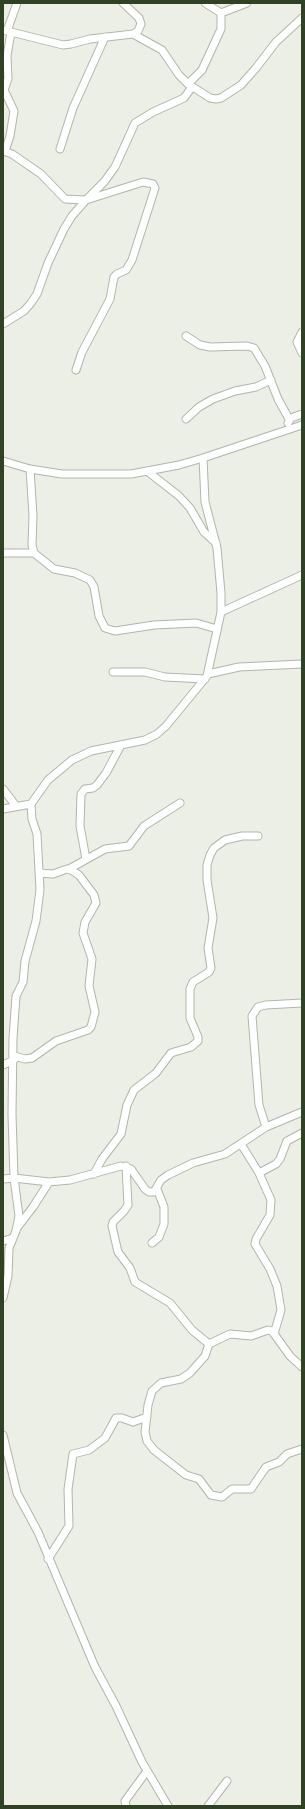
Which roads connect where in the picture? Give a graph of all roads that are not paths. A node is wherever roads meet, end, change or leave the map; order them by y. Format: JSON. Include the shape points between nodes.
{"nodes":[{"id":1,"x":17,"y":3,"type":"edge"},
{"id":2,"x":123,"y":3,"type":"edge"},
{"id":3,"x":205,"y":3,"type":"edge"},
{"id":4,"x":247,"y":3,"type":"edge"},
{"id":5,"x":221,"y":13,"type":"junction"},
{"id":6,"x":302,"y":18,"type":"edge"},
{"id":7,"x":7,"y":31,"type":"edge"},
{"id":8,"x":133,"y":34,"type":"junction"},
{"id":9,"x":105,"y":37,"type":"junction"},
{"id":10,"x":190,"y":86,"type":"junction"},
{"id":11,"x":60,"y":149,"type":"dead end"},
{"id":12,"x":4,"y":151,"type":"edge"},
{"id":13,"x":86,"y":200,"type":"junction"},
{"id":14,"x":3,"y":324,"type":"edge"},
{"id":15,"x":302,"y":332,"type":"edge"},
{"id":16,"x":186,"y":336,"type":"dead end"},
{"id":17,"x":302,"y":353,"type":"edge"},
{"id":18,"x":76,"y":370,"type":"dead end"},
{"id":19,"x":271,"y":380,"type":"junction"},
{"id":20,"x":302,"y":414,"type":"edge"},
{"id":21,"x":186,"y":419,"type":"dead end"},
{"id":22,"x":290,"y":419,"type":"junction"},
{"id":23,"x":300,"y":428,"type":"edge"},
{"id":24,"x":288,"y":430,"type":"junction"},
{"id":25,"x":203,"y":458,"type":"junction"},
{"id":26,"x":3,"y":461,"type":"edge"},
{"id":27,"x":30,"y":469,"type":"junction"},
{"id":28,"x":147,"y":471,"type":"junction"},
{"id":29,"x":216,"y":543,"type":"junction"},
{"id":30,"x":3,"y":553,"type":"edge"},
{"id":31,"x":34,"y":553,"type":"junction"},
{"id":32,"x":302,"y":576,"type":"edge"},
{"id":33,"x":221,"y":612,"type":"junction"},
{"id":34,"x":217,"y":629,"type":"junction"},
{"id":35,"x":302,"y":664,"type":"edge"},
{"id":36,"x":113,"y":672,"type":"dead end"},
{"id":37,"x":207,"y":676,"type":"junction"},
{"id":38,"x":121,"y":745,"type":"junction"},
{"id":39,"x":3,"y":789,"type":"edge"},
{"id":40,"x":180,"y":803,"type":"dead end"},
{"id":41,"x":31,"y":804,"type":"junction"},
{"id":42,"x":16,"y":806,"type":"junction"},
{"id":43,"x":3,"y":809,"type":"edge"},
{"id":44,"x":258,"y":836,"type":"dead end"},
{"id":45,"x":86,"y":859,"type":"junction"},
{"id":46,"x":69,"y":869,"type":"junction"},
{"id":47,"x":40,"y":873,"type":"junction"},
{"id":48,"x":302,"y":1003,"type":"edge"},
{"id":49,"x":14,"y":1058,"type":"junction"},
{"id":50,"x":3,"y":1064,"type":"edge"},
{"id":51,"x":302,"y":1112,"type":"edge"},
{"id":52,"x":266,"y":1128,"type":"junction"},
{"id":53,"x":302,"y":1134,"type":"edge"},
{"id":54,"x":241,"y":1144,"type":"junction"},
{"id":55,"x":126,"y":1166,"type":"junction"},
{"id":56,"x":259,"y":1173,"type":"junction"},
{"id":57,"x":94,"y":1174,"type":"junction"},
{"id":58,"x":14,"y":1178,"type":"junction"},
{"id":59,"x":3,"y":1179,"type":"edge"},
{"id":60,"x":49,"y":1182,"type":"junction"},
{"id":61,"x":157,"y":1189,"type":"junction"},
{"id":62,"x":17,"y":1228,"type":"junction"},
{"id":63,"x":13,"y":1238,"type":"junction"},
{"id":64,"x":3,"y":1241,"type":"edge"},
{"id":65,"x":152,"y":1243,"type":"dead end"},
{"id":66,"x":3,"y":1298,"type":"edge"},
{"id":67,"x":274,"y":1334,"type":"junction"},
{"id":68,"x":209,"y":1344,"type":"junction"},
{"id":69,"x":302,"y":1367,"type":"edge"},
{"id":70,"x":147,"y":1417,"type":"junction"},
{"id":71,"x":3,"y":1435,"type":"edge"},
{"id":72,"x":302,"y":1449,"type":"edge"},
{"id":73,"x":48,"y":1559,"type":"junction"},
{"id":74,"x":147,"y":1771,"type":"junction"},
{"id":75,"x":227,"y":1781,"type":"dead end"},
{"id":76,"x":126,"y":1806,"type":"edge"},
{"id":77,"x":168,"y":1806,"type":"edge"},
{"id":78,"x":208,"y":1806,"type":"edge"}],
"edges":[{"from":1,"to":7,"type":"street"},
{"from":2,"to":8,"type":"street","via":[[139,18],[141,24],[138,31]]},
{"from":3,"to":5,"type":"street"},
{"from":4,"to":5,"type":"street"},
{"from":5,"to":10,"type":"street","via":[[221,28],[214,46],[202,70]]},
{"from":6,"to":10,"type":"street","via":[[276,42],[249,76],[229,94],[216,99],[210,98]]},
{"from":7,"to":9,"type":"street","via":[[63,44]]},
{"from":7,"to":12,"type":"street","via":[[8,79],[4,90],[14,111],[10,136]]},
{"from":8,"to":9,"type":"street"},
{"from":8,"to":10,"type":"street","via":[[162,50]]},
{"from":9,"to":11,"type":"street","via":[[73,108]]},
{"from":10,"to":13,"type":"street","via":[[184,98],[135,123],[115,168]]},
{"from":12,"to":13,"type":"street","via":[[41,174],[66,200]]},
{"from":13,"to":14,"type":"street","via":[[64,229],[31,303],[24,311]]},
{"from":13,"to":18,"type":"street","via":[[143,182],[153,184],[155,188],[132,260],[126,270],[114,277],[110,299],[82,352]]},
{"from":15,"to":17,"type":"street","via":[[297,342]]},
{"from":16,"to":19,"type":"street","via":[[200,345],[210,347],[254,348]]},
{"from":19,"to":21,"type":"street","via":[[213,399]]},
{"from":19,"to":22,"type":"street","via":[[278,399]]},
{"from":20,"to":22,"type":"street"},
{"from":22,"to":24,"type":"street"},
{"from":23,"to":24,"type":"street"},
{"from":24,"to":25,"type":"street"},
{"from":25,"to":28,"type":"street"},
{"from":25,"to":29,"type":"street","via":[[205,502]]},
{"from":26,"to":27,"type":"street"},
{"from":27,"to":28,"type":"street","via":[[69,475]]},
{"from":27,"to":31,"type":"street"},
{"from":28,"to":29,"type":"street","via":[[185,502],[204,532]]},
{"from":29,"to":33,"type":"street"},
{"from":30,"to":31,"type":"street"},
{"from":31,"to":34,"type":"street","via":[[58,570],[75,572],[90,580],[94,587],[99,616],[108,630],[196,623]]},
{"from":32,"to":33,"type":"street"},
{"from":33,"to":34,"type":"street"},
{"from":34,"to":37,"type":"street"},
{"from":35,"to":37,"type":"street","via":[[239,667]]},
{"from":36,"to":37,"type":"street","via":[[139,671],[165,677]]},
{"from":37,"to":38,"type":"street","via":[[157,734],[145,740]]},
{"from":38,"to":41,"type":"street","via":[[91,751],[72,760],[48,780]]},
{"from":38,"to":45,"type":"street","via":[[97,785],[85,789],[80,794],[80,826]]},
{"from":39,"to":42,"type":"street"},
{"from":40,"to":45,"type":"street","via":[[144,826],[129,846],[105,849]]},
{"from":41,"to":42,"type":"street"},
{"from":41,"to":47,"type":"street","via":[[32,819],[38,834]]},
{"from":42,"to":43,"type":"street"},
{"from":44,"to":57,"type":"street","via":[[229,839],[214,848],[207,865],[213,918],[208,948],[211,968],[193,982],[190,989],[190,1018],[198,1041],[191,1047],[171,1054],[156,1073],[134,1090],[127,1105],[121,1134]]},
{"from":45,"to":46,"type":"street"},
{"from":46,"to":47,"type":"street","via":[[52,874]]},
{"from":46,"to":49,"type":"street","via":[[79,875],[96,901],[83,934],[92,959],[89,986],[95,1008],[93,1024],[88,1030],[56,1041],[32,1058]]},
{"from":47,"to":49,"type":"street","via":[[36,921],[26,953],[23,982],[16,996]]},
{"from":48,"to":52,"type":"street","via":[[258,1007],[252,1016],[259,1105]]},
{"from":49,"to":50,"type":"street"},
{"from":49,"to":58,"type":"street"},
{"from":51,"to":52,"type":"street"},
{"from":52,"to":54,"type":"street"},
{"from":53,"to":56,"type":"street","via":[[289,1139],[276,1164]]},
{"from":54,"to":56,"type":"street"},
{"from":54,"to":61,"type":"street","via":[[219,1157],[193,1163],[168,1175],[161,1180]]},
{"from":55,"to":57,"type":"street"},
{"from":55,"to":61,"type":"street","via":[[145,1189],[151,1192]]},
{"from":55,"to":68,"type":"street","via":[[128,1205],[112,1224],[118,1252],[130,1268],[136,1282],[170,1303],[192,1330]]},
{"from":56,"to":67,"type":"street","via":[[268,1190],[271,1207],[270,1215],[255,1244],[277,1286],[281,1310]]},
{"from":57,"to":60,"type":"street"},
{"from":58,"to":59,"type":"street"},
{"from":58,"to":60,"type":"street"},
{"from":58,"to":62,"type":"street","via":[[19,1216]]},
{"from":60,"to":62,"type":"street"},
{"from":61,"to":65,"type":"street","via":[[164,1207],[164,1224],[159,1237]]},
{"from":62,"to":63,"type":"street"},
{"from":63,"to":64,"type":"street"},
{"from":63,"to":66,"type":"street","via":[[9,1248],[8,1276]]},
{"from":67,"to":68,"type":"street","via":[[268,1330],[250,1336],[233,1334]]},
{"from":67,"to":69,"type":"street","via":[[290,1356]]},
{"from":68,"to":70,"type":"street","via":[[205,1356],[184,1377],[156,1386],[150,1397]]},
{"from":70,"to":72,"type":"street","via":[[145,1437],[154,1450],[186,1476],[200,1479],[215,1496],[223,1497],[232,1489],[251,1489],[268,1466],[277,1463],[287,1454]]},
{"from":70,"to":73,"type":"street","via":[[133,1422],[116,1418],[105,1438],[89,1450],[73,1454],[68,1489],[69,1526]]},
{"from":71,"to":73,"type":"street","via":[[17,1493],[32,1520]]},
{"from":73,"to":74,"type":"street","via":[[95,1667]]},
{"from":74,"to":76,"type":"street","via":[[125,1801]]},
{"from":74,"to":77,"type":"street"},
{"from":75,"to":78,"type":"street"}]}
